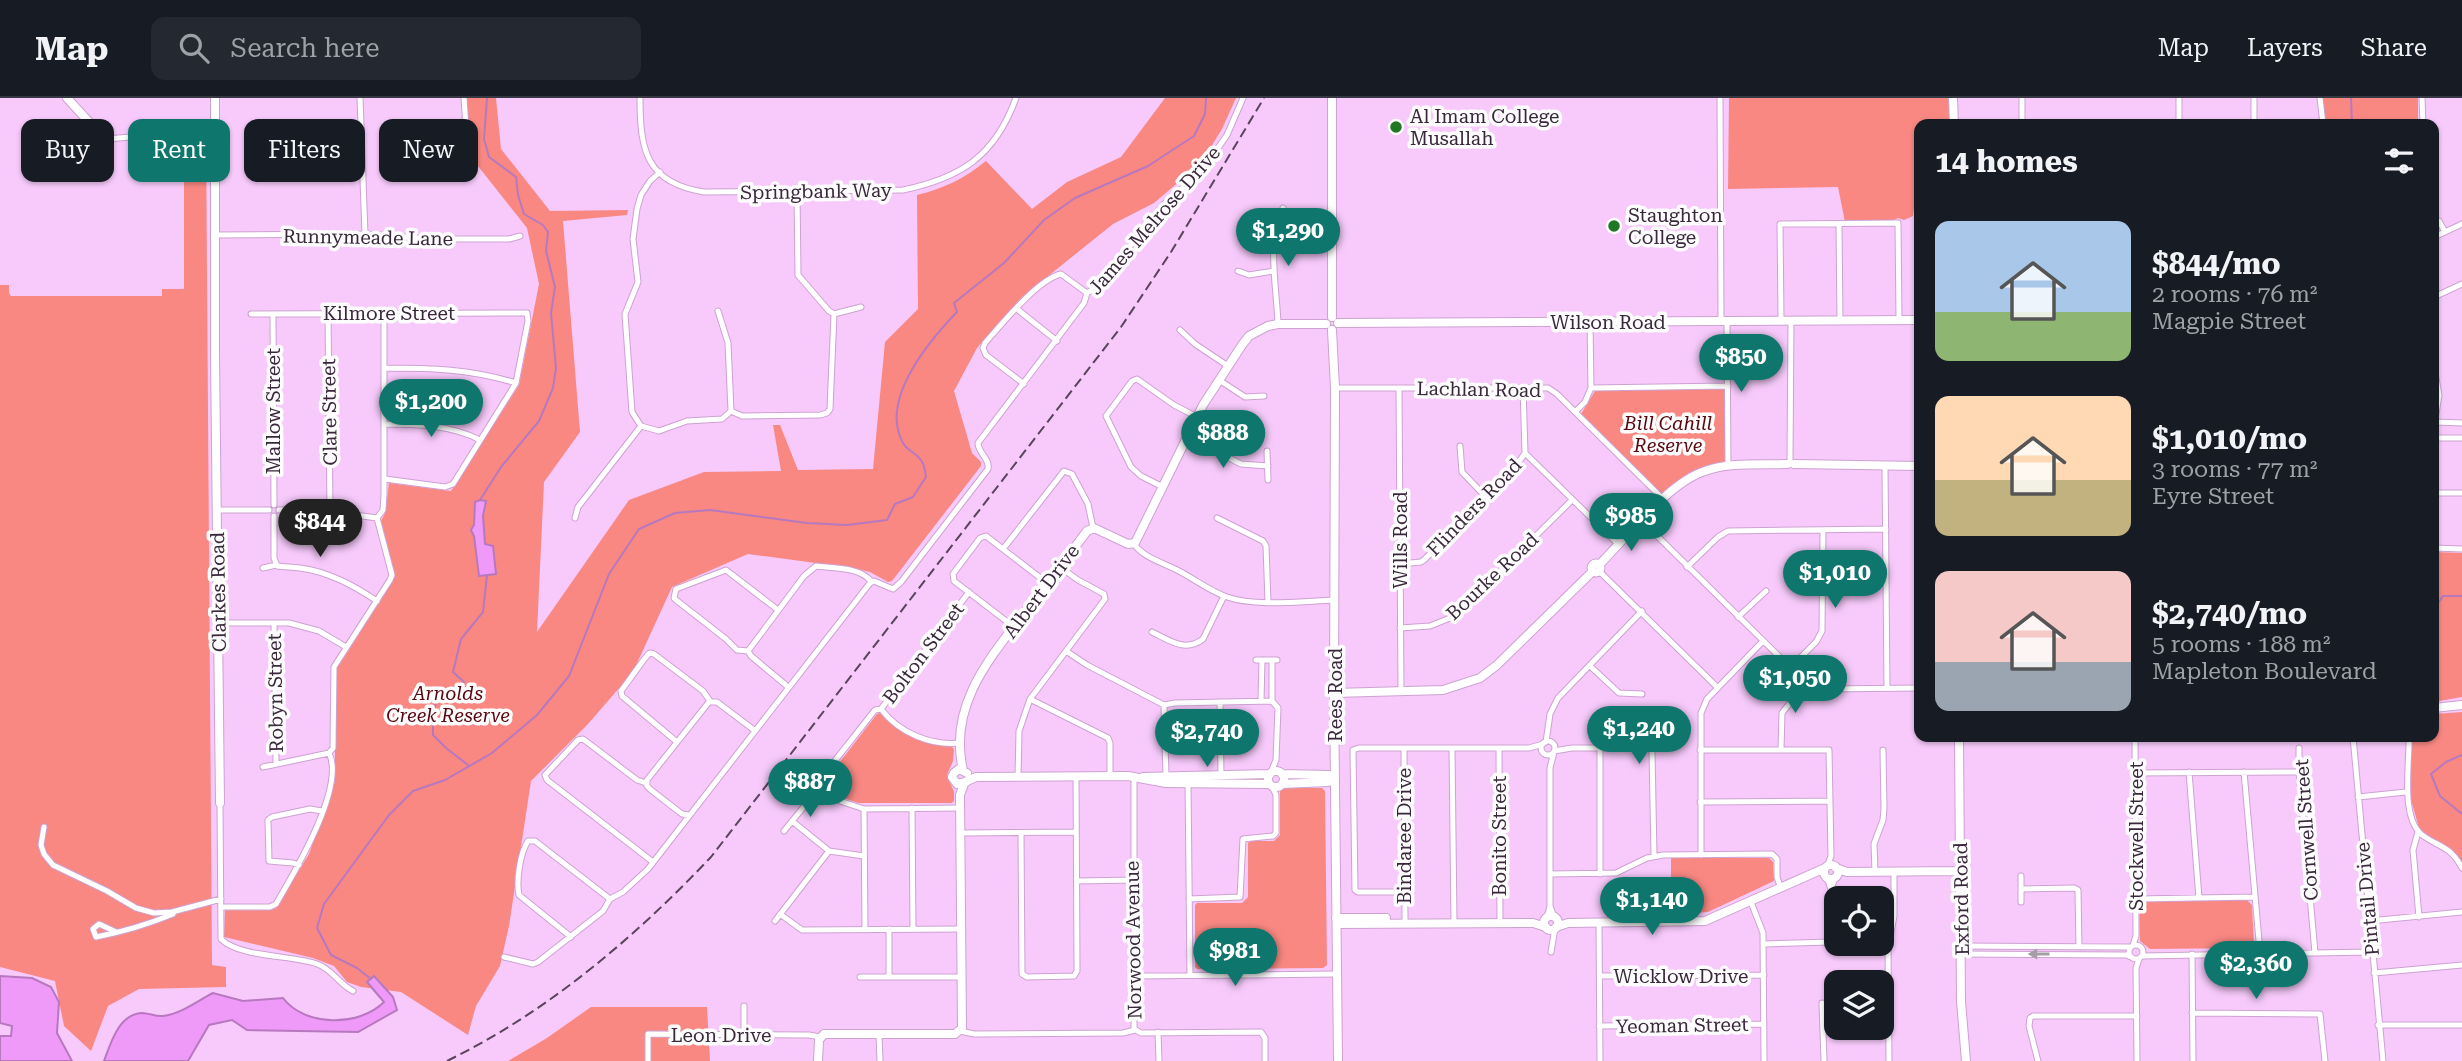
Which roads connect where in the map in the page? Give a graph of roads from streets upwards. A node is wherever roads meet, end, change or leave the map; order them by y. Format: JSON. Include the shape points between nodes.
{"nodes":[{"id":1,"x":67,"y":98,"type":"edge"},
{"id":2,"x":215,"y":98,"type":"edge"},
{"id":3,"x":360,"y":98,"type":"edge"},
{"id":4,"x":464,"y":98,"type":"edge"},
{"id":5,"x":640,"y":98,"type":"edge"},
{"id":6,"x":1016,"y":98,"type":"edge"},
{"id":7,"x":1244,"y":98,"type":"edge"},
{"id":8,"x":1332,"y":98,"type":"edge"},
{"id":9,"x":1720,"y":98,"type":"edge"},
{"id":10,"x":1954,"y":98,"type":"edge"},
{"id":11,"x":2022,"y":98,"type":"edge"},
{"id":12,"x":2179,"y":98,"type":"edge"},
{"id":13,"x":2254,"y":98,"type":"edge"},
{"id":14,"x":2320,"y":98,"type":"edge"},
{"id":15,"x":2422,"y":98,"type":"edge"},
{"id":16,"x":87,"y":119,"type":"edge"},
{"id":17,"x":361,"y":119,"type":"edge"},
{"id":18,"x":465,"y":119,"type":"edge"},
{"id":19,"x":1954,"y":119,"type":"edge"},
{"id":20,"x":2022,"y":119,"type":"edge"},
{"id":21,"x":2179,"y":119,"type":"edge"},
{"id":22,"x":2254,"y":119,"type":"edge"},
{"id":23,"x":2322,"y":119,"type":"edge"},
{"id":24,"x":2423,"y":119,"type":"edge"},
{"id":25,"x":660,"y":172,"type":"junction"},
{"id":26,"x":363,"y":182,"type":"edge"},
{"id":27,"x":797,"y":191,"type":"junction"},
{"id":28,"x":1283,"y":208,"type":"dead end"},
{"id":29,"x":2439,"y":221,"type":"edge"},
{"id":30,"x":1839,"y":224,"type":"junction"},
{"id":31,"x":2462,"y":224,"type":"edge"},
{"id":32,"x":2445,"y":232,"type":"junction"},
{"id":33,"x":365,"y":234,"type":"junction"},
{"id":34,"x":215,"y":235,"type":"junction"},
{"id":35,"x":2439,"y":235,"type":"edge"},
{"id":36,"x":520,"y":236,"type":"dead end"},
{"id":37,"x":1238,"y":271,"type":"dead end"},
{"id":38,"x":1275,"y":271,"type":"junction"},
{"id":39,"x":2462,"y":284,"type":"edge"},
{"id":40,"x":1087,"y":293,"type":"junction"},
{"id":41,"x":2439,"y":295,"type":"edge"},
{"id":42,"x":861,"y":307,"type":"dead end"},
{"id":43,"x":1017,"y":309,"type":"junction"},
{"id":44,"x":718,"y":312,"type":"dead end"},
{"id":45,"x":328,"y":313,"type":"junction"},
{"id":46,"x":384,"y":313,"type":"junction"},
{"id":47,"x":251,"y":314,"type":"dead end"},
{"id":48,"x":834,"y":314,"type":"junction"},
{"id":49,"x":273,"y":316,"type":"junction"},
{"id":50,"x":1780,"y":320,"type":"junction"},
{"id":51,"x":1791,"y":320,"type":"junction"},
{"id":52,"x":1840,"y":320,"type":"junction"},
{"id":53,"x":1899,"y":320,"type":"junction"},
{"id":54,"x":1914,"y":320,"type":"edge"},
{"id":55,"x":1724,"y":321,"type":"junction"},
{"id":56,"x":1590,"y":322,"type":"junction"},
{"id":57,"x":1278,"y":324,"type":"junction"},
{"id":58,"x":1332,"y":324,"type":"junction"},
{"id":59,"x":1180,"y":330,"type":"dead end"},
{"id":60,"x":1057,"y":341,"type":"junction"},
{"id":61,"x":1228,"y":366,"type":"junction"},
{"id":62,"x":384,"y":368,"type":"junction"},
{"id":63,"x":1219,"y":380,"type":"junction"},
{"id":64,"x":516,"y":383,"type":"junction"},
{"id":65,"x":1024,"y":384,"type":"junction"},
{"id":66,"x":1728,"y":386,"type":"junction"},
{"id":67,"x":1523,"y":387,"type":"junction"},
{"id":68,"x":1335,"y":388,"type":"junction"},
{"id":69,"x":1399,"y":388,"type":"junction"},
{"id":70,"x":1591,"y":388,"type":"junction"},
{"id":71,"x":1264,"y":396,"type":"dead end"},
{"id":72,"x":730,"y":411,"type":"junction"},
{"id":73,"x":1575,"y":412,"type":"junction"},
{"id":74,"x":1197,"y":417,"type":"junction"},
{"id":75,"x":2462,"y":423,"type":"edge"},
{"id":76,"x":384,"y":424,"type":"junction"},
{"id":77,"x":2439,"y":424,"type":"edge"},
{"id":78,"x":641,"y":426,"type":"junction"},
{"id":79,"x":1188,"y":437,"type":"junction"},
{"id":80,"x":2439,"y":438,"type":"edge"},
{"id":81,"x":2462,"y":438,"type":"edge"},
{"id":82,"x":481,"y":440,"type":"junction"},
{"id":83,"x":1460,"y":446,"type":"dead end"},
{"id":84,"x":1267,"y":451,"type":"dead end"},
{"id":85,"x":1525,"y":453,"type":"junction"},
{"id":86,"x":1791,"y":463,"type":"junction"},
{"id":87,"x":1268,"y":466,"type":"junction"},
{"id":88,"x":1728,"y":466,"type":"junction"},
{"id":89,"x":1914,"y":466,"type":"edge"},
{"id":90,"x":1885,"y":467,"type":"junction"},
{"id":91,"x":385,"y":479,"type":"junction"},
{"id":92,"x":1268,"y":480,"type":"dead end"},
{"id":93,"x":1163,"y":486,"type":"junction"},
{"id":94,"x":2439,"y":493,"type":"edge"},
{"id":95,"x":2462,"y":493,"type":"edge"},
{"id":96,"x":1486,"y":497,"type":"junction"},
{"id":97,"x":1663,"y":499,"type":"junction"},
{"id":98,"x":1572,"y":500,"type":"junction"},
{"id":99,"x":217,"y":510,"type":"junction"},
{"id":100,"x":274,"y":510,"type":"junction"},
{"id":101,"x":330,"y":511,"type":"junction"},
{"id":102,"x":377,"y":518,"type":"junction"},
{"id":103,"x":575,"y":518,"type":"dead end"},
{"id":104,"x":1217,"y":518,"type":"dead end"},
{"id":105,"x":1642,"y":521,"type":"junction"},
{"id":106,"x":1093,"y":528,"type":"junction"},
{"id":107,"x":1886,"y":529,"type":"junction"},
{"id":108,"x":1823,"y":530,"type":"junction"},
{"id":109,"x":1134,"y":544,"type":"junction"},
{"id":110,"x":1619,"y":545,"type":"junction"},
{"id":111,"x":2439,"y":548,"type":"edge"},
{"id":112,"x":1003,"y":549,"type":"junction"},
{"id":113,"x":2462,"y":549,"type":"edge"},
{"id":114,"x":1400,"y":564,"type":"junction"},
{"id":115,"x":276,"y":565,"type":"junction"},
{"id":116,"x":1060,"y":567,"type":"junction"},
{"id":117,"x":1687,"y":567,"type":"junction"},
{"id":118,"x":263,"y":568,"type":"dead end"},
{"id":119,"x":1597,"y":569,"type":"junction"},
{"id":120,"x":872,"y":581,"type":"junction"},
{"id":121,"x":1047,"y":583,"type":"junction"},
{"id":122,"x":1766,"y":591,"type":"dead end"},
{"id":123,"x":969,"y":593,"type":"junction"},
{"id":124,"x":1224,"y":596,"type":"junction"},
{"id":125,"x":1335,"y":600,"type":"junction"},
{"id":126,"x":377,"y":601,"type":"junction"},
{"id":127,"x":1268,"y":602,"type":"junction"},
{"id":128,"x":778,"y":610,"type":"junction"},
{"id":129,"x":1642,"y":611,"type":"junction"},
{"id":130,"x":1738,"y":617,"type":"junction"},
{"id":131,"x":219,"y":623,"type":"junction"},
{"id":132,"x":274,"y":623,"type":"junction"},
{"id":133,"x":1014,"y":627,"type":"junction"},
{"id":134,"x":1400,"y":628,"type":"junction"},
{"id":135,"x":1152,"y":632,"type":"dead end"},
{"id":136,"x":1763,"y":641,"type":"junction"},
{"id":137,"x":346,"y":647,"type":"junction"},
{"id":138,"x":748,"y":651,"type":"junction"},
{"id":139,"x":1066,"y":651,"type":"junction"},
{"id":140,"x":1590,"y":666,"type":"junction"},
{"id":141,"x":1790,"y":668,"type":"junction"},
{"id":142,"x":1806,"y":683,"type":"junction"},
{"id":143,"x":788,"y":686,"type":"junction"},
{"id":144,"x":1717,"y":687,"type":"junction"},
{"id":145,"x":1887,"y":688,"type":"junction"},
{"id":146,"x":1914,"y":688,"type":"edge"},
{"id":147,"x":1401,"y":691,"type":"junction"},
{"id":148,"x":1334,"y":693,"type":"junction"},
{"id":149,"x":1642,"y":694,"type":"dead end"},
{"id":150,"x":1030,"y":699,"type":"junction"},
{"id":151,"x":1261,"y":701,"type":"junction"},
{"id":152,"x":1272,"y":701,"type":"junction"},
{"id":153,"x":710,"y":702,"type":"junction"},
{"id":154,"x":1220,"y":702,"type":"junction"},
{"id":155,"x":1164,"y":705,"type":"junction"},
{"id":156,"x":2462,"y":705,"type":"edge"},
{"id":157,"x":2439,"y":707,"type":"edge"},
{"id":158,"x":881,"y":709,"type":"junction"},
{"id":159,"x":754,"y":730,"type":"junction"},
{"id":160,"x":677,"y":742,"type":"junction"},
{"id":161,"x":1959,"y":742,"type":"edge"},
{"id":162,"x":2135,"y":742,"type":"edge"},
{"id":163,"x":2353,"y":742,"type":"edge"},
{"id":164,"x":2409,"y":742,"type":"edge"},
{"id":165,"x":960,"y":743,"type":"junction"},
{"id":166,"x":1549,"y":743,"type":"junction"},
{"id":167,"x":1663,"y":746,"type":"dead end"},
{"id":168,"x":1404,"y":748,"type":"junction"},
{"id":169,"x":1499,"y":748,"type":"junction"},
{"id":170,"x":1529,"y":748,"type":"junction"},
{"id":171,"x":1572,"y":748,"type":"junction"},
{"id":172,"x":1600,"y":748,"type":"junction"},
{"id":173,"x":1650,"y":748,"type":"junction"},
{"id":174,"x":2299,"y":748,"type":"dead end"},
{"id":175,"x":1452,"y":749,"type":"junction"},
{"id":176,"x":1780,"y":749,"type":"junction"},
{"id":177,"x":1700,"y":750,"type":"junction"},
{"id":178,"x":1883,"y":750,"type":"dead end"},
{"id":179,"x":1554,"y":752,"type":"junction"},
{"id":180,"x":329,"y":753,"type":"junction"},
{"id":181,"x":1544,"y":753,"type":"junction"},
{"id":182,"x":276,"y":763,"type":"junction"},
{"id":183,"x":263,"y":767,"type":"dead end"},
{"id":184,"x":1550,"y":768,"type":"junction"},
{"id":185,"x":2189,"y":772,"type":"junction"},
{"id":186,"x":2244,"y":772,"type":"junction"},
{"id":187,"x":2299,"y":772,"type":"junction"},
{"id":188,"x":1276,"y":773,"type":"junction"},
{"id":189,"x":2136,"y":773,"type":"junction"},
{"id":190,"x":1076,"y":776,"type":"junction"},
{"id":191,"x":1110,"y":776,"type":"junction"},
{"id":192,"x":1166,"y":776,"type":"junction"},
{"id":193,"x":965,"y":777,"type":"junction"},
{"id":194,"x":1018,"y":777,"type":"junction"},
{"id":195,"x":1137,"y":777,"type":"junction"},
{"id":196,"x":1335,"y":778,"type":"junction"},
{"id":197,"x":1221,"y":779,"type":"junction"},
{"id":198,"x":1188,"y":780,"type":"junction"},
{"id":199,"x":646,"y":783,"type":"junction"},
{"id":200,"x":1276,"y":785,"type":"junction"},
{"id":201,"x":820,"y":787,"type":"junction"},
{"id":202,"x":2406,"y":792,"type":"junction"},
{"id":203,"x":2358,"y":797,"type":"junction"},
{"id":204,"x":1830,"y":801,"type":"junction"},
{"id":205,"x":1700,"y":802,"type":"junction"},
{"id":206,"x":220,"y":803,"type":"joint"},
{"id":207,"x":912,"y":808,"type":"junction"},
{"id":208,"x":956,"y":808,"type":"junction"},
{"id":209,"x":864,"y":809,"type":"junction"},
{"id":210,"x":322,"y":811,"type":"junction"},
{"id":211,"x":689,"y":815,"type":"junction"},
{"id":212,"x":792,"y":821,"type":"junction"},
{"id":213,"x":44,"y":827,"type":"dead end"},
{"id":214,"x":784,"y":831,"type":"dead end"},
{"id":215,"x":1076,"y":832,"type":"junction"},
{"id":216,"x":2418,"y":832,"type":"junction"},
{"id":217,"x":961,"y":833,"type":"junction"},
{"id":218,"x":1021,"y":833,"type":"junction"},
{"id":219,"x":829,"y":851,"type":"junction"},
{"id":220,"x":1701,"y":855,"type":"junction"},
{"id":221,"x":864,"y":856,"type":"junction"},
{"id":222,"x":1654,"y":856,"type":"junction"},
{"id":223,"x":653,"y":862,"type":"junction"},
{"id":224,"x":299,"y":866,"type":"junction"},
{"id":225,"x":2462,"y":868,"type":"edge"},
{"id":226,"x":1960,"y":871,"type":"junction"},
{"id":227,"x":1831,"y":872,"type":"junction"},
{"id":228,"x":1875,"y":872,"type":"junction"},
{"id":229,"x":1894,"y":872,"type":"junction"},
{"id":230,"x":1550,"y":874,"type":"junction"},
{"id":231,"x":1600,"y":874,"type":"junction"},
{"id":232,"x":2021,"y":876,"type":"dead end"},
{"id":233,"x":1133,"y":880,"type":"junction"},
{"id":234,"x":1077,"y":881,"type":"junction"},
{"id":235,"x":1781,"y":889,"type":"junction"},
{"id":236,"x":2022,"y":889,"type":"junction"},
{"id":237,"x":1405,"y":892,"type":"junction"},
{"id":238,"x":2255,"y":897,"type":"junction"},
{"id":239,"x":2199,"y":898,"type":"junction"},
{"id":240,"x":222,"y":899,"type":"junction"},
{"id":241,"x":610,"y":899,"type":"junction"},
{"id":242,"x":1189,"y":899,"type":"junction"},
{"id":243,"x":2136,"y":899,"type":"junction"},
{"id":244,"x":1751,"y":902,"type":"junction"},
{"id":245,"x":2021,"y":902,"type":"dead end"},
{"id":246,"x":221,"y":907,"type":"junction"},
{"id":247,"x":182,"y":910,"type":"junction"},
{"id":248,"x":2462,"y":912,"type":"edge"},
{"id":249,"x":780,"y":914,"type":"junction"},
{"id":250,"x":2419,"y":917,"type":"junction"},
{"id":251,"x":775,"y":921,"type":"dead end"},
{"id":252,"x":1336,"y":921,"type":"junction"},
{"id":253,"x":2369,"y":921,"type":"junction"},
{"id":254,"x":1408,"y":922,"type":"junction"},
{"id":255,"x":1454,"y":923,"type":"junction"},
{"id":256,"x":1500,"y":923,"type":"junction"},
{"id":257,"x":1551,"y":923,"type":"junction"},
{"id":258,"x":1599,"y":923,"type":"junction"},
{"id":259,"x":889,"y":929,"type":"junction"},
{"id":260,"x":913,"y":929,"type":"junction"},
{"id":261,"x":962,"y":929,"type":"junction"},
{"id":262,"x":865,"y":930,"type":"junction"},
{"id":263,"x":116,"y":932,"type":"dead end"},
{"id":264,"x":2136,"y":936,"type":"junction"},
{"id":265,"x":571,"y":937,"type":"junction"},
{"id":266,"x":1764,"y":944,"type":"junction"},
{"id":267,"x":2079,"y":945,"type":"junction"},
{"id":268,"x":2132,"y":946,"type":"junction"},
{"id":269,"x":1962,"y":950,"type":"junction"},
{"id":270,"x":1551,"y":952,"type":"dead end"},
{"id":271,"x":2371,"y":952,"type":"junction"},
{"id":272,"x":2260,"y":953,"type":"junction"},
{"id":273,"x":2315,"y":953,"type":"junction"},
{"id":274,"x":2079,"y":954,"type":"junction"},
{"id":275,"x":2138,"y":954,"type":"junction"},
{"id":276,"x":2192,"y":954,"type":"junction"},
{"id":277,"x":504,"y":957,"type":"dead end"},
{"id":278,"x":2462,"y":965,"type":"edge"},
{"id":279,"x":2374,"y":973,"type":"junction"},
{"id":280,"x":1337,"y":974,"type":"junction"},
{"id":281,"x":1190,"y":975,"type":"junction"},
{"id":282,"x":1764,"y":975,"type":"junction"},
{"id":283,"x":1133,"y":976,"type":"junction"},
{"id":284,"x":1599,"y":976,"type":"junction"},
{"id":285,"x":860,"y":977,"type":"dead end"},
{"id":286,"x":889,"y":977,"type":"junction"},
{"id":287,"x":962,"y":977,"type":"junction"},
{"id":288,"x":353,"y":990,"type":"dead end"},
{"id":289,"x":1822,"y":1003,"type":"dead end"},
{"id":290,"x":744,"y":1006,"type":"dead end"},
{"id":291,"x":2192,"y":1013,"type":"junction"},
{"id":292,"x":2137,"y":1016,"type":"junction"},
{"id":293,"x":1764,"y":1024,"type":"junction"},
{"id":294,"x":2378,"y":1024,"type":"junction"},
{"id":295,"x":2462,"y":1025,"type":"edge"},
{"id":296,"x":1600,"y":1026,"type":"junction"},
{"id":297,"x":1135,"y":1030,"type":"junction"},
{"id":298,"x":960,"y":1031,"type":"junction"},
{"id":299,"x":1158,"y":1032,"type":"junction"},
{"id":300,"x":879,"y":1034,"type":"junction"},
{"id":301,"x":744,"y":1035,"type":"junction"},
{"id":302,"x":820,"y":1037,"type":"junction"},
{"id":303,"x":648,"y":1061,"type":"edge"},
{"id":304,"x":818,"y":1061,"type":"edge"},
{"id":305,"x":880,"y":1061,"type":"edge"},
{"id":306,"x":1159,"y":1061,"type":"edge"},
{"id":307,"x":1265,"y":1061,"type":"edge"},
{"id":308,"x":1338,"y":1061,"type":"edge"},
{"id":309,"x":1600,"y":1061,"type":"edge"},
{"id":310,"x":1764,"y":1061,"type":"edge"},
{"id":311,"x":1824,"y":1061,"type":"edge"},
{"id":312,"x":1889,"y":1061,"type":"edge"},
{"id":313,"x":1966,"y":1061,"type":"edge"},
{"id":314,"x":2038,"y":1061,"type":"edge"},
{"id":315,"x":2137,"y":1061,"type":"edge"},
{"id":316,"x":2193,"y":1061,"type":"edge"},
{"id":317,"x":2325,"y":1061,"type":"edge"},
{"id":318,"x":2383,"y":1061,"type":"edge"}],
"edges":[{"from":1,"to":16,"type":"street"},
{"from":2,"to":34,"type":"street","name":"Clarkes Road"},
{"from":3,"to":17,"type":"street"},
{"from":4,"to":18,"type":"street"},
{"from":5,"to":25,"type":"street","via":[[644,146],[650,163]]},
{"from":6,"to":27,"type":"street","name":"Springbank Way","via":[[991,146],[964,169],[934,183],[903,190]]},
{"from":7,"to":40,"type":"street","name":"James Melrose Drive","via":[[1227,135],[1202,171],[1163,205],[1097,287]]},
{"from":8,"to":58,"type":"street","name":"Rees Road"},
{"from":9,"to":55,"type":"street"},
{"from":10,"to":19,"type":"street"},
{"from":11,"to":20,"type":"street"},
{"from":12,"to":21,"type":"street"},
{"from":13,"to":22,"type":"street"},
{"from":14,"to":23,"type":"street"},
{"from":15,"to":24,"type":"street"},
{"from":25,"to":27,"type":"street","name":"Springbank Way","via":[[683,188],[704,192]]},
{"from":25,"to":78,"type":"street","via":[[641,195],[637,209],[633,239],[638,282],[625,314],[632,412]]},
{"from":26,"to":33,"type":"street"},
{"from":27,"to":48,"type":"street","via":[[798,275]]},
{"from":28,"to":38,"type":"street","via":[[1277,218]]},
{"from":29,"to":32,"type":"street"},
{"from":30,"to":50,"type":"street","via":[[1780,224]]},
{"from":30,"to":52,"type":"street"},
{"from":30,"to":53,"type":"street","via":[[1898,223]]},
{"from":31,"to":32,"type":"street"},
{"from":32,"to":35,"type":"street"},
{"from":33,"to":34,"type":"street","name":"Runnymeade Lane"},
{"from":33,"to":36,"type":"street","name":"Runnymeade Lane","via":[[433,239]]},
{"from":34,"to":99,"type":"street","name":"Clarkes Road"},
{"from":37,"to":38,"type":"street","via":[[1249,275]]},
{"from":38,"to":57,"type":"street"},
{"from":39,"to":41,"type":"street"},
{"from":40,"to":43,"type":"street","via":[[1058,274]]},
{"from":40,"to":60,"type":"street","name":"James Melrose Drive"},
{"from":42,"to":48,"type":"street"},
{"from":43,"to":60,"type":"street"},
{"from":43,"to":65,"type":"street","via":[[983,348]]},
{"from":44,"to":72,"type":"street","via":[[728,342]]},
{"from":45,"to":46,"type":"street","name":"Kilmore Street"},
{"from":45,"to":49,"type":"street","name":"Kilmore Street"},
{"from":45,"to":101,"type":"street","name":"Clare Street"},
{"from":46,"to":62,"type":"street"},
{"from":46,"to":64,"type":"street","name":"Kilmore Street","via":[[527,313]]},
{"from":47,"to":49,"type":"street","name":"Kilmore Street"},
{"from":48,"to":72,"type":"street","via":[[827,413],[742,416]]},
{"from":49,"to":100,"type":"street","name":"Mallow Street"},
{"from":50,"to":51,"type":"street","name":"Wilson Road"},
{"from":50,"to":55,"type":"street","name":"Wilson Road"},
{"from":51,"to":52,"type":"street","name":"Wilson Road"},
{"from":51,"to":86,"type":"street"},
{"from":52,"to":53,"type":"street","name":"Wilson Road"},
{"from":53,"to":54,"type":"street","name":"Wilson Road"},
{"from":55,"to":56,"type":"street","name":"Wilson Road"},
{"from":55,"to":66,"type":"street"},
{"from":56,"to":58,"type":"street","name":"Wilson Road"},
{"from":56,"to":70,"type":"street"},
{"from":57,"to":58,"type":"street"},
{"from":57,"to":61,"type":"street","via":[[1250,337]]},
{"from":58,"to":68,"type":"street","name":"Rees Road"},
{"from":59,"to":61,"type":"street"},
{"from":60,"to":65,"type":"street","name":"James Melrose Drive"},
{"from":61,"to":63,"type":"street"},
{"from":62,"to":64,"type":"street","via":[[454,369]]},
{"from":62,"to":76,"type":"street"},
{"from":63,"to":71,"type":"street","via":[[1245,397]]},
{"from":63,"to":74,"type":"street"},
{"from":64,"to":82,"type":"street"},
{"from":65,"to":120,"type":"street","name":"James Melrose Drive","via":[[978,443],[988,469],[901,582],[893,589]]},
{"from":66,"to":70,"type":"street"},
{"from":66,"to":88,"type":"street"},
{"from":67,"to":69,"type":"street","name":"Lachlan Road"},
{"from":67,"to":73,"type":"street","name":"Lachlan Road","via":[[1548,388]]},
{"from":67,"to":85,"type":"street","name":"Flinders Road"},
{"from":68,"to":69,"type":"street","name":"Lachlan Road"},
{"from":68,"to":125,"type":"street","name":"Rees Road"},
{"from":69,"to":114,"type":"street","name":"Wills Road"},
{"from":70,"to":73,"type":"street"},
{"from":72,"to":78,"type":"street","via":[[722,419],[687,421],[659,431]]},
{"from":73,"to":97,"type":"street","name":"Lachlan Road"},
{"from":74,"to":79,"type":"street"},
{"from":74,"to":93,"type":"street","via":[[1137,379],[1106,416],[1131,467]]},
{"from":75,"to":77,"type":"street"},
{"from":76,"to":82,"type":"street","via":[[435,426]]},
{"from":76,"to":91,"type":"street"},
{"from":78,"to":103,"type":"street","via":[[578,507]]},
{"from":79,"to":87,"type":"street","via":[[1241,464]]},
{"from":79,"to":93,"type":"street"},
{"from":80,"to":81,"type":"street"},
{"from":82,"to":91,"type":"street","via":[[450,486]]},
{"from":83,"to":96,"type":"street","via":[[1462,472]]},
{"from":84,"to":87,"type":"street"},
{"from":85,"to":96,"type":"street","name":"Flinders Road"},
{"from":85,"to":98,"type":"street"},
{"from":86,"to":88,"type":"street"},
{"from":86,"to":90,"type":"street"},
{"from":87,"to":92,"type":"street"},
{"from":88,"to":97,"type":"street","via":[[1692,476]]},
{"from":89,"to":90,"type":"street"},
{"from":90,"to":107,"type":"street"},
{"from":91,"to":102,"type":"street","via":[[383,510]]},
{"from":93,"to":109,"type":"street"},
{"from":94,"to":95,"type":"street"},
{"from":96,"to":114,"type":"street","name":"Flinders Road","via":[[1425,559]]},
{"from":97,"to":105,"type":"street"},
{"from":98,"to":110,"type":"street"},
{"from":98,"to":134,"type":"street","name":"Bourke Road","via":[[1455,616],[1430,626]]},
{"from":99,"to":100,"type":"street"},
{"from":99,"to":131,"type":"street","name":"Clarkes Road"},
{"from":100,"to":101,"type":"street"},
{"from":100,"to":115,"type":"street","name":"Mallow Street"},
{"from":101,"to":102,"type":"street"},
{"from":102,"to":126,"type":"street","via":[[392,575]]},
{"from":104,"to":127,"type":"street","via":[[1263,541]]},
{"from":105,"to":110,"type":"street"},
{"from":105,"to":117,"type":"street"},
{"from":106,"to":109,"type":"street","name":"Albert Drive"},
{"from":106,"to":112,"type":"street","via":[[1088,504],[1072,474],[1064,471]]},
{"from":106,"to":116,"type":"street","name":"Albert Drive"},
{"from":107,"to":108,"type":"street"},
{"from":107,"to":145,"type":"street"},
{"from":108,"to":117,"type":"street","via":[[1728,531]]},
{"from":108,"to":141,"type":"street","via":[[1822,631]]},
{"from":109,"to":124,"type":"street"},
{"from":110,"to":119,"type":"street"},
{"from":111,"to":113,"type":"street"},
{"from":112,"to":121,"type":"street"},
{"from":112,"to":123,"type":"street","via":[[984,536],[953,573],[953,579]]},
{"from":114,"to":134,"type":"street","name":"Wills Road"},
{"from":115,"to":118,"type":"street"},
{"from":115,"to":126,"type":"street","via":[[337,578]]},
{"from":116,"to":121,"type":"street","name":"Albert Drive"},
{"from":116,"to":139,"type":"street","via":[[1105,597]]},
{"from":117,"to":130,"type":"street"},
{"from":119,"to":129,"type":"street"},
{"from":119,"to":147,"type":"street","via":[[1479,678],[1443,690]]},
{"from":120,"to":128,"type":"street","via":[[857,572],[816,566]]},
{"from":120,"to":143,"type":"street"},
{"from":121,"to":133,"type":"street","name":"Albert Drive"},
{"from":122,"to":130,"type":"street"},
{"from":123,"to":133,"type":"street"},
{"from":123,"to":158,"type":"street","name":"Bolton Street"},
{"from":124,"to":127,"type":"street","via":[[1249,603]]},
{"from":124,"to":135,"type":"street","via":[[1198,643],[1181,646]]},
{"from":125,"to":127,"type":"street"},
{"from":125,"to":148,"type":"street","name":"Rees Road"},
{"from":126,"to":137,"type":"street"},
{"from":128,"to":138,"type":"street"},
{"from":128,"to":138,"type":"street","via":[[726,570],[676,589],[676,600],[734,649]]},
{"from":129,"to":140,"type":"street"},
{"from":129,"to":144,"type":"street"},
{"from":130,"to":136,"type":"street"},
{"from":131,"to":132,"type":"street"},
{"from":131,"to":206,"type":"street","name":"Clarkes Road"},
{"from":132,"to":137,"type":"street","via":[[304,626]]},
{"from":132,"to":182,"type":"street","name":"Robyn Street"},
{"from":133,"to":165,"type":"street","name":"Albert Drive","via":[[970,692]]},
{"from":134,"to":147,"type":"street","name":"Wills Road"},
{"from":136,"to":141,"type":"street"},
{"from":136,"to":144,"type":"street"},
{"from":137,"to":180,"type":"street","via":[[334,667],[333,748]]},
{"from":138,"to":143,"type":"street"},
{"from":139,"to":150,"type":"street"},
{"from":139,"to":155,"type":"street"},
{"from":140,"to":149,"type":"street","via":[[1619,693]]},
{"from":140,"to":166,"type":"street","via":[[1553,706]]},
{"from":141,"to":142,"type":"street"},
{"from":142,"to":145,"type":"street","via":[[1822,689]]},
{"from":142,"to":176,"type":"street","via":[[1782,713]]},
{"from":143,"to":159,"type":"street"},
{"from":144,"to":177,"type":"street","via":[[1701,713]]},
{"from":145,"to":146,"type":"street"},
{"from":147,"to":148,"type":"street"},
{"from":148,"to":196,"type":"street","name":"Rees Road"},
{"from":150,"to":191,"type":"street","via":[[1108,738]]},
{"from":150,"to":194,"type":"street","via":[[1019,731]]},
{"from":151,"to":152,"type":"street"},
{"from":151,"to":152,"type":"street","via":[[1259,660],[1275,660]]},
{"from":151,"to":154,"type":"street"},
{"from":152,"to":188,"type":"street","via":[[1278,708]]},
{"from":153,"to":159,"type":"street","via":[[717,702]]},
{"from":153,"to":160,"type":"street"},
{"from":153,"to":160,"type":"street","via":[[703,691],[654,654],[644,657],[622,696]]},
{"from":154,"to":155,"type":"street"},
{"from":154,"to":197,"type":"street"},
{"from":155,"to":192,"type":"street"},
{"from":156,"to":157,"type":"street"},
{"from":158,"to":165,"type":"street","name":"Bolton Street","via":[[918,738]]},
{"from":158,"to":201,"type":"street","via":[[822,777]]},
{"from":159,"to":211,"type":"street"},
{"from":160,"to":199,"type":"street"},
{"from":161,"to":226,"type":"street","name":"Exford Road"},
{"from":162,"to":189,"type":"street","name":"Stockwell Street"},
{"from":163,"to":203,"type":"street","name":"Pintail Drive"},
{"from":164,"to":202,"type":"street"},
{"from":165,"to":193,"type":"street","name":"Albert Drive"},
{"from":166,"to":170,"type":"street"},
{"from":166,"to":171,"type":"street"},
{"from":166,"to":179,"type":"street"},
{"from":166,"to":181,"type":"street","via":[[1542,749]]},
{"from":167,"to":173,"type":"street"},
{"from":168,"to":175,"type":"street"},
{"from":168,"to":237,"type":"street","name":"Bindaree Drive"},
{"from":168,"to":237,"type":"street","via":[[1353,750],[1355,890]]},
{"from":169,"to":170,"type":"street"},
{"from":169,"to":175,"type":"street"},
{"from":169,"to":256,"type":"street","name":"Bonito Street"},
{"from":170,"to":181,"type":"street"},
{"from":171,"to":172,"type":"street"},
{"from":171,"to":179,"type":"street"},
{"from":172,"to":173,"type":"street"},
{"from":172,"to":231,"type":"street"},
{"from":173,"to":222,"type":"street"},
{"from":174,"to":187,"type":"street","name":"Cornwell Street"},
{"from":175,"to":255,"type":"street"},
{"from":176,"to":177,"type":"street"},
{"from":176,"to":204,"type":"street","via":[[1829,751]]},
{"from":177,"to":205,"type":"street"},
{"from":178,"to":228,"type":"street","via":[[1884,808],[1874,844]]},
{"from":179,"to":181,"type":"street"},
{"from":179,"to":184,"type":"street"},
{"from":180,"to":182,"type":"street"},
{"from":180,"to":210,"type":"street","via":[[333,777]]},
{"from":181,"to":184,"type":"street"},
{"from":182,"to":183,"type":"street"},
{"from":184,"to":230,"type":"street"},
{"from":185,"to":186,"type":"street"},
{"from":185,"to":189,"type":"street"},
{"from":185,"to":239,"type":"street"},
{"from":186,"to":187,"type":"street"},
{"from":186,"to":238,"type":"street"},
{"from":187,"to":273,"type":"street","name":"Cornwell Street"},
{"from":188,"to":196,"type":"street"},
{"from":188,"to":197,"type":"street"},
{"from":188,"to":200,"type":"street","via":[[1268,779]]},
{"from":188,"to":200,"type":"street","via":[[1284,779]]},
{"from":189,"to":243,"type":"street","name":"Stockwell Street"},
{"from":190,"to":191,"type":"street"},
{"from":190,"to":194,"type":"street"},
{"from":190,"to":215,"type":"street"},
{"from":191,"to":195,"type":"street"},
{"from":192,"to":195,"type":"street"},
{"from":192,"to":198,"type":"street"},
{"from":193,"to":194,"type":"street"},
{"from":193,"to":208,"type":"street","name":"Albert Drive"},
{"from":195,"to":198,"type":"street","via":[[1158,782]]},
{"from":195,"to":233,"type":"street","name":"Norwood Avenue"},
{"from":196,"to":200,"type":"street"},
{"from":196,"to":252,"type":"street","name":"Rees Road"},
{"from":197,"to":198,"type":"street"},
{"from":197,"to":200,"type":"street"},
{"from":198,"to":242,"type":"street"},
{"from":199,"to":211,"type":"street"},
{"from":199,"to":223,"type":"street","via":[[581,738],[545,775]]},
{"from":200,"to":242,"type":"street","via":[[1275,835],[1242,839],[1241,897]]},
{"from":201,"to":209,"type":"street","via":[[840,801]]},
{"from":201,"to":212,"type":"street"},
{"from":202,"to":203,"type":"street"},
{"from":202,"to":216,"type":"street"},
{"from":203,"to":253,"type":"street","name":"Pintail Drive"},
{"from":204,"to":205,"type":"street"},
{"from":204,"to":227,"type":"street"},
{"from":205,"to":220,"type":"street"},
{"from":206,"to":240,"type":"street","name":"Clarkes Road"},
{"from":207,"to":208,"type":"street"},
{"from":207,"to":209,"type":"street"},
{"from":207,"to":260,"type":"street"},
{"from":208,"to":217,"type":"street","name":"Albert Drive"},
{"from":209,"to":221,"type":"street"},
{"from":210,"to":224,"type":"street"},
{"from":210,"to":224,"type":"street","via":[[310,808],[268,820],[269,861]]},
{"from":211,"to":223,"type":"street"},
{"from":212,"to":214,"type":"street"},
{"from":212,"to":219,"type":"street"},
{"from":213,"to":247,"type":"street","via":[[41,845],[53,865],[136,908],[154,913]]},
{"from":215,"to":218,"type":"street"},
{"from":215,"to":234,"type":"street"},
{"from":216,"to":225,"type":"street","via":[[2442,845]]},
{"from":216,"to":250,"type":"street","via":[[2413,850]]},
{"from":217,"to":218,"type":"street"},
{"from":217,"to":261,"type":"street","name":"Albert Drive"},
{"from":218,"to":234,"type":"street","via":[[1024,976],[1077,974]]},
{"from":219,"to":221,"type":"street"},
{"from":219,"to":249,"type":"street"},
{"from":220,"to":222,"type":"street"},
{"from":220,"to":235,"type":"street","via":[[1772,854],[1777,859]]},
{"from":221,"to":262,"type":"street"},
{"from":222,"to":231,"type":"street","via":[[1620,872]]},
{"from":223,"to":241,"type":"street"},
{"from":224,"to":246,"type":"street","via":[[276,904]]},
{"from":226,"to":229,"type":"street"},
{"from":226,"to":269,"type":"street","name":"Exford Road"},
{"from":227,"to":228,"type":"street"},
{"from":227,"to":235,"type":"street"},
{"from":227,"to":266,"type":"street","via":[[1830,942]]},
{"from":228,"to":229,"type":"street"},
{"from":229,"to":312,"type":"street","via":[[1888,948]]},
{"from":230,"to":231,"type":"street"},
{"from":230,"to":257,"type":"street"},
{"from":232,"to":236,"type":"street"},
{"from":233,"to":234,"type":"street"},
{"from":233,"to":283,"type":"street","name":"Norwood Avenue"},
{"from":235,"to":244,"type":"street"},
{"from":236,"to":245,"type":"street"},
{"from":236,"to":267,"type":"street","via":[[2078,890]]},
{"from":237,"to":254,"type":"street","name":"Bindaree Drive"},
{"from":238,"to":239,"type":"street"},
{"from":238,"to":272,"type":"street"},
{"from":239,"to":243,"type":"street"},
{"from":240,"to":246,"type":"street","name":"Clarkes Road"},
{"from":240,"to":247,"type":"street"},
{"from":241,"to":265,"type":"street","via":[[603,911]]},
{"from":241,"to":265,"type":"street","via":[[535,841],[528,841],[519,895]]},
{"from":242,"to":281,"type":"street"},
{"from":243,"to":264,"type":"street","name":"Stockwell Street"},
{"from":244,"to":258,"type":"street","via":[[1705,921]]},
{"from":244,"to":266,"type":"street","via":[[1763,928]]},
{"from":246,"to":288,"type":"street","name":"Clarkes Road","via":[[223,943],[319,964]]},
{"from":247,"to":263,"type":"street"},
{"from":248,"to":250,"type":"street"},
{"from":249,"to":251,"type":"street"},
{"from":249,"to":262,"type":"street","via":[[802,930]]},
{"from":250,"to":253,"type":"street"},
{"from":252,"to":254,"type":"street","via":[[1386,918]]},
{"from":252,"to":280,"type":"street","name":"Rees Road"},
{"from":253,"to":271,"type":"street","name":"Pintail Drive"},
{"from":254,"to":255,"type":"street"},
{"from":255,"to":256,"type":"street"},
{"from":256,"to":257,"type":"street"},
{"from":257,"to":258,"type":"street"},
{"from":257,"to":270,"type":"street"},
{"from":258,"to":284,"type":"street"},
{"from":259,"to":260,"type":"street"},
{"from":259,"to":262,"type":"street"},
{"from":259,"to":286,"type":"street"},
{"from":260,"to":261,"type":"street"},
{"from":261,"to":287,"type":"street","name":"Albert Drive"},
{"from":264,"to":268,"type":"street","name":"Stockwell Street"},
{"from":264,"to":275,"type":"street","name":"Stockwell Street"},
{"from":265,"to":277,"type":"street","via":[[533,964]]},
{"from":266,"to":282,"type":"street"},
{"from":267,"to":268,"type":"street"},
{"from":267,"to":269,"type":"street"},
{"from":267,"to":274,"type":"street"},
{"from":268,"to":275,"type":"street"},
{"from":268,"to":275,"type":"street","name":"Stockwell Street","via":[[2129,951]]},
{"from":274,"to":269,"type":"street","one_way":true},
{"from":269,"to":313,"type":"street","name":"Exford Road"},
{"from":271,"to":273,"type":"street"},
{"from":271,"to":279,"type":"street","name":"Pintail Drive"},
{"from":272,"to":273,"type":"street"},
{"from":272,"to":276,"type":"street"},
{"from":274,"to":275,"type":"street"},
{"from":275,"to":276,"type":"street"},
{"from":275,"to":292,"type":"street","name":"Stockwell Street"},
{"from":276,"to":291,"type":"street"},
{"from":278,"to":279,"type":"street"},
{"from":279,"to":294,"type":"street","name":"Pintail Drive"},
{"from":280,"to":281,"type":"street"},
{"from":280,"to":308,"type":"street","name":"Rees Road"},
{"from":281,"to":283,"type":"street"},
{"from":282,"to":284,"type":"street","name":"Wicklow Drive"},
{"from":282,"to":293,"type":"street"},
{"from":283,"to":297,"type":"street","name":"Norwood Avenue"},
{"from":284,"to":296,"type":"street"},
{"from":285,"to":286,"type":"street"},
{"from":286,"to":287,"type":"street"},
{"from":287,"to":298,"type":"street","name":"Albert Drive"},
{"from":289,"to":311,"type":"street"},
{"from":290,"to":301,"type":"street"},
{"from":291,"to":316,"type":"street"},
{"from":291,"to":317,"type":"street","via":[[2320,1014]]},
{"from":292,"to":314,"type":"street","via":[[2033,1016],[2029,1026]]},
{"from":292,"to":315,"type":"street","name":"Stockwell Street"},
{"from":293,"to":296,"type":"street","name":"Yeoman Street"},
{"from":293,"to":310,"type":"street"},
{"from":294,"to":295,"type":"street"},
{"from":294,"to":318,"type":"street","name":"Pintail Drive"},
{"from":296,"to":309,"type":"street"},
{"from":297,"to":298,"type":"street"},
{"from":297,"to":299,"type":"street","name":"Norwood Avenue"},
{"from":298,"to":300,"type":"street"},
{"from":299,"to":306,"type":"street"},
{"from":299,"to":307,"type":"street","name":"Norwood Avenue","via":[[1261,1032]]},
{"from":300,"to":302,"type":"street"},
{"from":300,"to":305,"type":"street"},
{"from":301,"to":302,"type":"street","name":"Leon Drive"},
{"from":301,"to":303,"type":"street","name":"Leon Drive","via":[[648,1034]]},
{"from":302,"to":304,"type":"street"}]}
